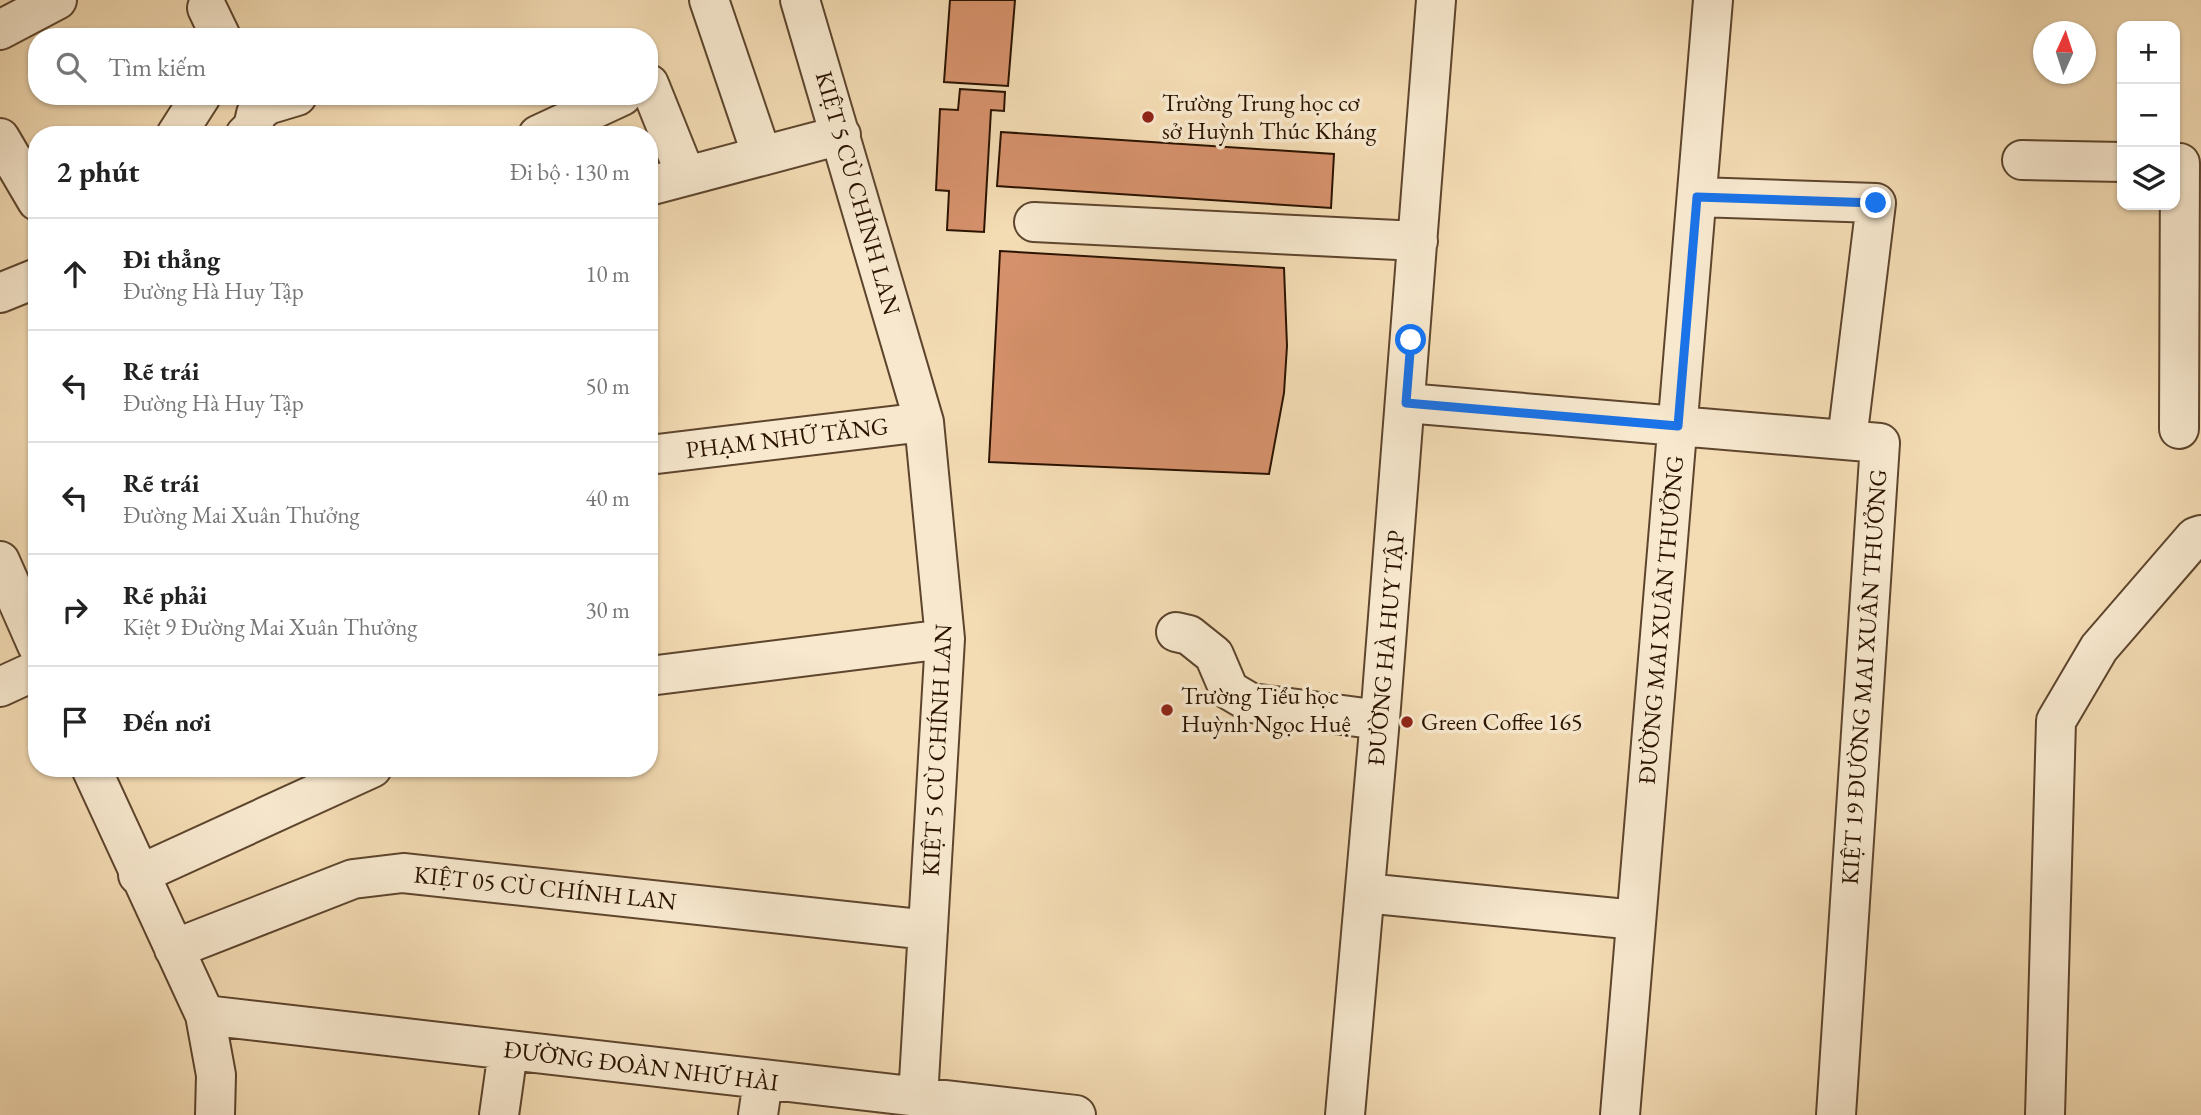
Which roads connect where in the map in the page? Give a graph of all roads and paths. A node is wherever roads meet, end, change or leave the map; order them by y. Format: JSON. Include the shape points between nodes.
{"nodes":[{"id":1,"x":57,"y":0,"type":"edge"},
{"id":2,"x":709,"y":0,"type":"edge"},
{"id":3,"x":800,"y":0,"type":"edge"},
{"id":4,"x":1436,"y":0,"type":"edge"},
{"id":5,"x":1713,"y":0,"type":"edge"},
{"id":6,"x":0,"y":30,"type":"edge"},
{"id":7,"x":195,"y":105,"type":"edge"},
{"id":8,"x":267,"y":105,"type":"edge"},
{"id":9,"x":603,"y":105,"type":"edge"},
{"id":10,"x":657,"y":105,"type":"edge"},
{"id":11,"x":249,"y":115,"type":"edge"},
{"id":12,"x":182,"y":126,"type":"edge"},
{"id":13,"x":557,"y":126,"type":"edge"},
{"id":14,"x":841,"y":135,"type":"junction"},
{"id":15,"x":0,"y":138,"type":"edge"},
{"id":16,"x":762,"y":156,"type":"junction"},
{"id":17,"x":2022,"y":160,"type":"dead end"},
{"id":18,"x":2117,"y":162,"type":"edge"},
{"id":19,"x":2185,"y":163,"type":"edge"},
{"id":20,"x":686,"y":176,"type":"junction"},
{"id":21,"x":658,"y":184,"type":"edge"},
{"id":22,"x":28,"y":186,"type":"edge"},
{"id":23,"x":1697,"y":197,"type":"junction"},
{"id":24,"x":1034,"y":222,"type":"dead end"},
{"id":25,"x":1418,"y":241,"type":"junction"},
{"id":26,"x":28,"y":282,"type":"edge"},
{"id":27,"x":0,"y":293,"type":"edge"},
{"id":28,"x":1406,"y":403,"type":"junction"},
{"id":29,"x":925,"y":422,"type":"junction"},
{"id":30,"x":1678,"y":426,"type":"junction"},
{"id":31,"x":2179,"y":429,"type":"dead end"},
{"id":32,"x":1847,"y":440,"type":"junction"},
{"id":33,"x":658,"y":448,"type":"edge"},
{"id":34,"x":2201,"y":535,"type":"edge"},
{"id":35,"x":1,"y":564,"type":"edge"},
{"id":36,"x":28,"y":625,"type":"edge"},
{"id":37,"x":1176,"y":632,"type":"dead end"},
{"id":38,"x":945,"y":639,"type":"junction"},
{"id":39,"x":28,"y":674,"type":"edge"},
{"id":40,"x":658,"y":675,"type":"edge"},
{"id":41,"x":0,"y":687,"type":"edge"},
{"id":42,"x":1380,"y":720,"type":"junction"},
{"id":43,"x":95,"y":777,"type":"edge"},
{"id":44,"x":352,"y":777,"type":"edge"},
{"id":45,"x":138,"y":875,"type":"junction"},
{"id":46,"x":1365,"y":893,"type":"junction"},
{"id":47,"x":1636,"y":920,"type":"junction"},
{"id":48,"x":928,"y":930,"type":"junction"},
{"id":49,"x":174,"y":949,"type":"junction"},
{"id":50,"x":205,"y":1015,"type":"junction"},
{"id":51,"x":508,"y":1051,"type":"junction"},
{"id":52,"x":760,"y":1098,"type":"edge"},
{"id":53,"x":918,"y":1098,"type":"junction"},
{"id":54,"x":1035,"y":1113,"type":"edge"},
{"id":55,"x":215,"y":1115,"type":"edge"},
{"id":56,"x":499,"y":1115,"type":"edge"},
{"id":57,"x":1076,"y":1115,"type":"edge"},
{"id":58,"x":1345,"y":1115,"type":"edge"},
{"id":59,"x":1620,"y":1115,"type":"edge"},
{"id":60,"x":1836,"y":1115,"type":"edge"},
{"id":61,"x":2045,"y":1115,"type":"edge"}],
"edges":[{"from":1,"to":6,"type":"street"},
{"from":2,"to":16,"type":"street"},
{"from":3,"to":14,"type":"street","name":"KIỆT 5 CÙ CHÍNH LAN"},
{"from":4,"to":25,"type":"street","name":"ĐƯỜNG HÀ HUY TẬP"},
{"from":5,"to":23,"type":"street","name":"ĐƯỜNG MAI XUÂN THƯỞNG"},
{"from":7,"to":12,"type":"street"},
{"from":8,"to":11,"type":"street"},
{"from":9,"to":13,"type":"street"},
{"from":10,"to":20,"type":"street"},
{"from":14,"to":16,"type":"street"},
{"from":14,"to":29,"type":"street","name":"KIỆT 5 CÙ CHÍNH LAN"},
{"from":15,"to":22,"type":"street"},
{"from":16,"to":20,"type":"street"},
{"from":17,"to":18,"type":"street"},
{"from":19,"to":31,"type":"street"},
{"from":20,"to":21,"type":"street"},
{"from":23,"to":30,"type":"street","name":"ĐƯỜNG MAI XUÂN THƯỞNG"},
{"from":23,"to":32,"type":"street","via":[[1876,203]]},
{"from":24,"to":25,"type":"street"},
{"from":25,"to":28,"type":"street","name":"ĐƯỜNG HÀ HUY TẬP"},
{"from":26,"to":27,"type":"street"},
{"from":28,"to":30,"type":"street"},
{"from":28,"to":42,"type":"street","name":"ĐƯỜNG HÀ HUY TẬP"},
{"from":29,"to":33,"type":"street","name":"PHẠM NHỮ TĂNG"},
{"from":29,"to":38,"type":"street","name":"KIỆT 5 CÙ CHÍNH LAN"},
{"from":30,"to":32,"type":"street","name":"KIỆT 19 ĐƯỜNG MAI XUÂN THƯỞNG"},
{"from":30,"to":47,"type":"street","name":"ĐƯỜNG MAI XUÂN THƯỞNG"},
{"from":32,"to":60,"type":"street","name":"KIỆT 19 ĐƯỜNG MAI XUÂN THƯỞNG","via":[[1880,443]]},
{"from":34,"to":61,"type":"street","via":[[2154,581],[2099,648],[2056,721]]},
{"from":35,"to":36,"type":"street"},
{"from":37,"to":42,"type":"street","via":[[1189,635],[1214,655],[1229,690],[1251,703]]},
{"from":38,"to":40,"type":"street"},
{"from":38,"to":48,"type":"street","name":"KIỆT 5 CÙ CHÍNH LAN"},
{"from":39,"to":41,"type":"street"},
{"from":42,"to":46,"type":"street","name":"ĐƯỜNG HÀ HUY TẬP"},
{"from":43,"to":45,"type":"street"},
{"from":44,"to":45,"type":"street"},
{"from":45,"to":49,"type":"street"},
{"from":46,"to":47,"type":"street"},
{"from":46,"to":58,"type":"street","name":"ĐƯỜNG HÀ HUY TẬP"},
{"from":47,"to":59,"type":"street","name":"ĐƯỜNG MAI XUÂN THƯỞNG"},
{"from":48,"to":49,"type":"street","name":"KIỆT 05 CÙ CHÍNH LAN","via":[[404,873],[353,879]]},
{"from":48,"to":53,"type":"street","name":"KIỆT 5 CÙ CHÍNH LAN"},
{"from":49,"to":50,"type":"street"},
{"from":50,"to":51,"type":"street","name":"ĐƯỜNG ĐOÀN NHỮ HÀI"},
{"from":50,"to":55,"type":"street","via":[[216,1075]]},
{"from":51,"to":52,"type":"street","name":"ĐƯỜNG ĐOÀN NHỮ HÀI"},
{"from":51,"to":56,"type":"street"},
{"from":52,"to":53,"type":"street","name":"ĐƯỜNG ĐOÀN NHỮ HÀI"},
{"from":53,"to":54,"type":"street","name":"ĐƯỜNG ĐOÀN NHỮ HÀI"},
{"from":54,"to":57,"type":"street","name":"ĐƯỜNG ĐOÀN NHỮ HÀI"}]}
